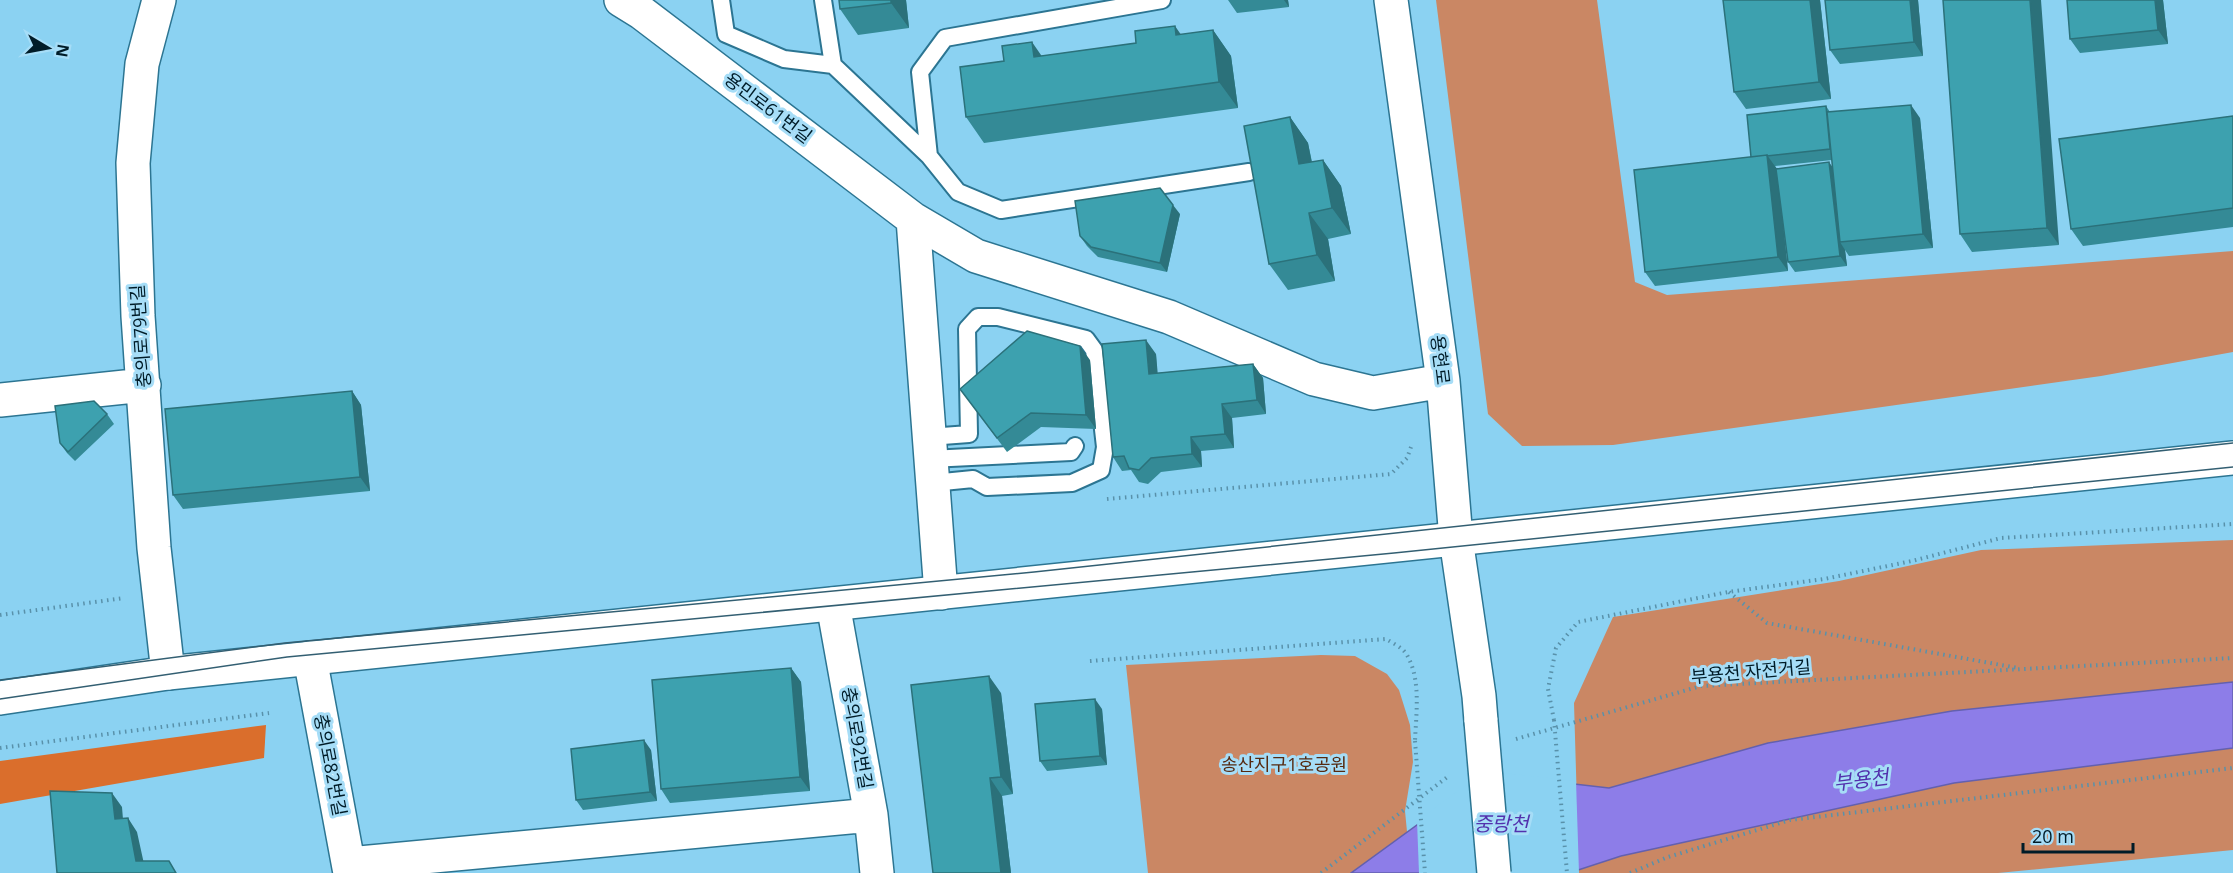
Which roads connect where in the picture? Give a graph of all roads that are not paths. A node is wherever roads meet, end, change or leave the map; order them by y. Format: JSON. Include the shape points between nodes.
{"nodes":[{"id":1,"x":159,"y":0,"type":"edge"},
{"id":2,"x":721,"y":0,"type":"edge"},
{"id":3,"x":823,"y":0,"type":"edge"},
{"id":4,"x":1162,"y":0,"type":"edge"},
{"id":5,"x":1391,"y":0,"type":"edge"},
{"id":6,"x":635,"y":4,"type":"edge"},
{"id":7,"x":832,"y":65,"type":"junction"},
{"id":8,"x":929,"y":156,"type":"junction"},
{"id":9,"x":1249,"y":172,"type":"edge"},
{"id":10,"x":913,"y":219,"type":"junction"},
{"id":11,"x":1443,"y":381,"type":"junction"},
{"id":12,"x":144,"y":385,"type":"junction"},
{"id":13,"x":0,"y":400,"type":"edge"},
{"id":14,"x":969,"y":434,"type":"junction"},
{"id":15,"x":1075,"y":446,"type":"dead end"},
{"id":16,"x":972,"y":457,"type":"junction"},
{"id":17,"x":2233,"y":458,"type":"edge"},
{"id":18,"x":931,"y":460,"type":"junction"},
{"id":19,"x":973,"y":479,"type":"junction"},
{"id":20,"x":1456,"y":539,"type":"junction"},
{"id":21,"x":941,"y":592,"type":"junction"},
{"id":22,"x":833,"y":604,"type":"junction"},
{"id":23,"x":310,"y":658,"type":"junction"},
{"id":24,"x":168,"y":672,"type":"junction"},
{"id":25,"x":0,"y":698,"type":"edge"},
{"id":26,"x":871,"y":815,"type":"junction"},
{"id":27,"x":349,"y":868,"type":"edge"},
{"id":28,"x":877,"y":873,"type":"edge"},
{"id":29,"x":1494,"y":873,"type":"edge"}],
"edges":[{"from":1,"to":12,"type":"street","name":"충의로79번길","via":[[142,64],[133,163]]},
{"from":2,"to":7,"type":"lane","via":[[726,34],[784,59]]},
{"from":3,"to":7,"type":"lane"},
{"from":4,"to":8,"type":"lane","via":[[945,38],[920,72]]},
{"from":5,"to":11,"type":"street","name":"용현로"},
{"from":6,"to":10,"type":"street","name":"용민로61번길"},
{"from":7,"to":8,"type":"lane"},
{"from":8,"to":9,"type":"lane","via":[[958,192],[1001,210]]},
{"from":10,"to":11,"type":"street","name":"용민로61번길","via":[[976,256],[1169,317],[1314,379],[1373,393]]},
{"from":10,"to":18,"type":"street"},
{"from":11,"to":20,"type":"street","name":"용현로"},
{"from":12,"to":13,"type":"street"},
{"from":12,"to":24,"type":"street","name":"충의로79번길","via":[[154,548]]},
{"from":14,"to":16,"type":"lane"},
{"from":14,"to":18,"type":"lane"},
{"from":14,"to":19,"type":"lane","via":[[967,329],[978,317],[998,317],[1086,339],[1094,350],[1105,447],[1101,470],[1072,483],[987,488]]},
{"from":15,"to":16,"type":"lane","via":[[1071,452]]},
{"from":16,"to":18,"type":"lane"},
{"from":16,"to":19,"type":"lane"},
{"from":17,"to":20,"type":"street"},
{"from":18,"to":19,"type":"lane"},
{"from":18,"to":21,"type":"street"},
{"from":20,"to":21,"type":"street"},
{"from":20,"to":29,"type":"street","name":"용현로","bridge":true,"via":[[1478,685]]},
{"from":21,"to":22,"type":"street"},
{"from":22,"to":23,"type":"street"},
{"from":22,"to":26,"type":"street","name":"충의로92번길"},
{"from":23,"to":24,"type":"street"},
{"from":23,"to":27,"type":"street","name":"충의로82번길"},
{"from":24,"to":25,"type":"street"},
{"from":26,"to":27,"type":"street"},
{"from":26,"to":28,"type":"street","name":"충의로92번길"}]}
